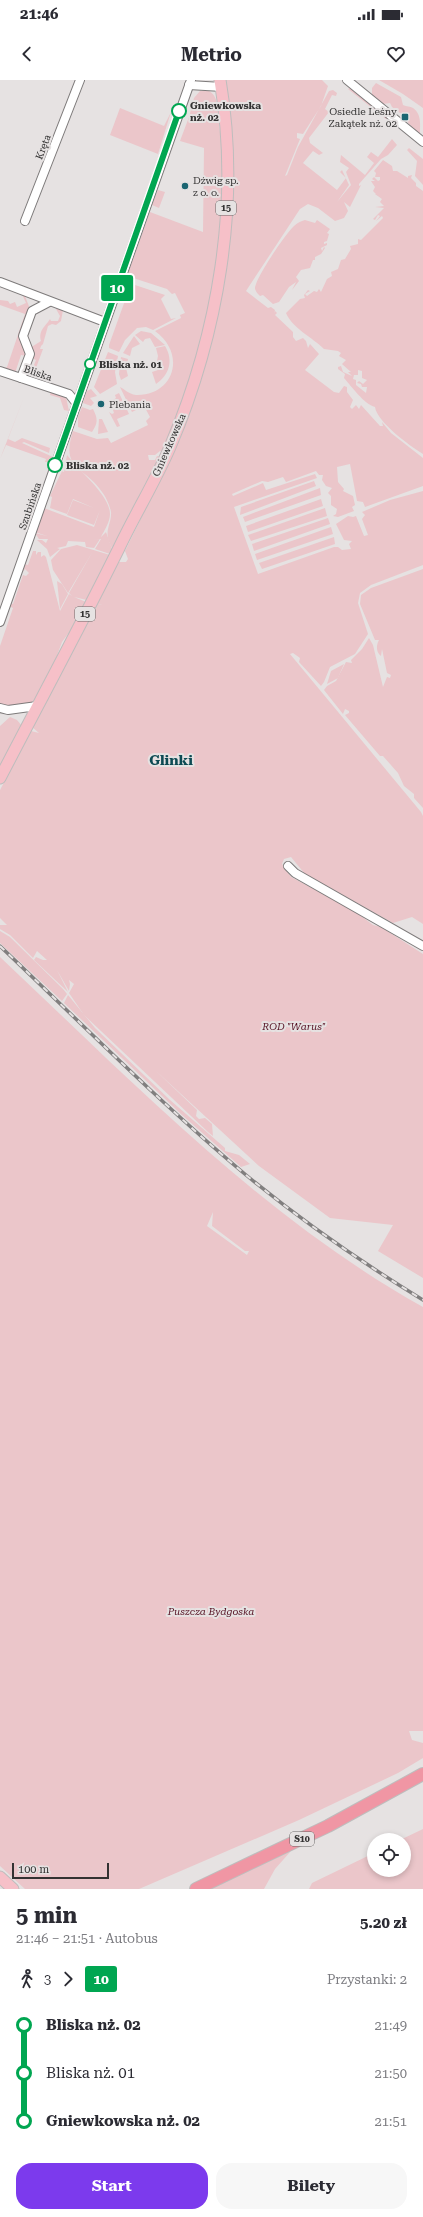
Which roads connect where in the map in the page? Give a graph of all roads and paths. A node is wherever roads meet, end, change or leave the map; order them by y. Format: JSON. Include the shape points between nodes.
{"nodes":[{"id":1,"x":80,"y":80,"type":"edge"},
{"id":2,"x":347,"y":80,"type":"edge"},
{"id":3,"x":190,"y":83,"type":"edge"},
{"id":4,"x":221,"y":83,"type":"edge"},
{"id":5,"x":358,"y":84,"type":"edge"},
{"id":6,"x":423,"y":142,"type":"edge"},
{"id":7,"x":24,"y":221,"type":"dead end"},
{"id":8,"x":0,"y":282,"type":"edge"},
{"id":9,"x":49,"y":302,"type":"junction"},
{"id":10,"x":105,"y":322,"type":"junction"},
{"id":11,"x":0,"y":371,"type":"edge"},
{"id":12,"x":21,"y":378,"type":"junction"},
{"id":13,"x":82,"y":388,"type":"junction"},
{"id":14,"x":69,"y":394,"type":"junction"},
{"id":15,"x":77,"y":404,"type":"junction"},
{"id":16,"x":0,"y":622,"type":"edge"},
{"id":17,"x":37,"y":706,"type":"junction"},
{"id":18,"x":0,"y":708,"type":"edge"},
{"id":19,"x":0,"y":778,"type":"edge"},
{"id":20,"x":288,"y":866,"type":"dead end"},
{"id":21,"x":423,"y":946,"type":"edge"},
{"id":22,"x":423,"y":1774,"type":"edge"},
{"id":23,"x":0,"y":1877,"type":"edge"},
{"id":24,"x":13,"y":1889,"type":"edge"},
{"id":25,"x":196,"y":1889,"type":"edge"}],
"edges":[{"from":1,"to":7,"type":"street","name":"Kręta"},
{"from":2,"to":5,"type":"street"},
{"from":3,"to":4,"type":"street"},
{"from":3,"to":10,"type":"street","name":"Szubińska"},
{"from":4,"to":17,"type":"main road","name":"Gniewkowska","number":"15","via":[[227,163],[226,214],[214,306],[200,362],[169,450]]},
{"from":5,"to":6,"type":"street"},
{"from":8,"to":9,"type":"street"},
{"from":9,"to":10,"type":"street"},
{"from":9,"to":12,"type":"street","via":[[32,311],[23,334],[30,354]]},
{"from":10,"to":13,"type":"street","name":"Szubińska"},
{"from":11,"to":12,"type":"street","name":"Bliska"},
{"from":12,"to":14,"type":"street","name":"Bliska"},
{"from":13,"to":14,"type":"street"},
{"from":13,"to":15,"type":"street","name":"Szubińska"},
{"from":14,"to":15,"type":"street"},
{"from":15,"to":16,"type":"street","name":"Szubińska"},
{"from":17,"to":18,"type":"street","via":[[8,710]]},
{"from":17,"to":19,"type":"main road","name":"Gniewkowska","number":"15"},
{"from":20,"to":21,"type":"street","via":[[295,873]]},
{"from":22,"to":25,"type":"highway","number":"S10","via":[[328,1826]]},
{"from":23,"to":24,"type":"main road"}]}
